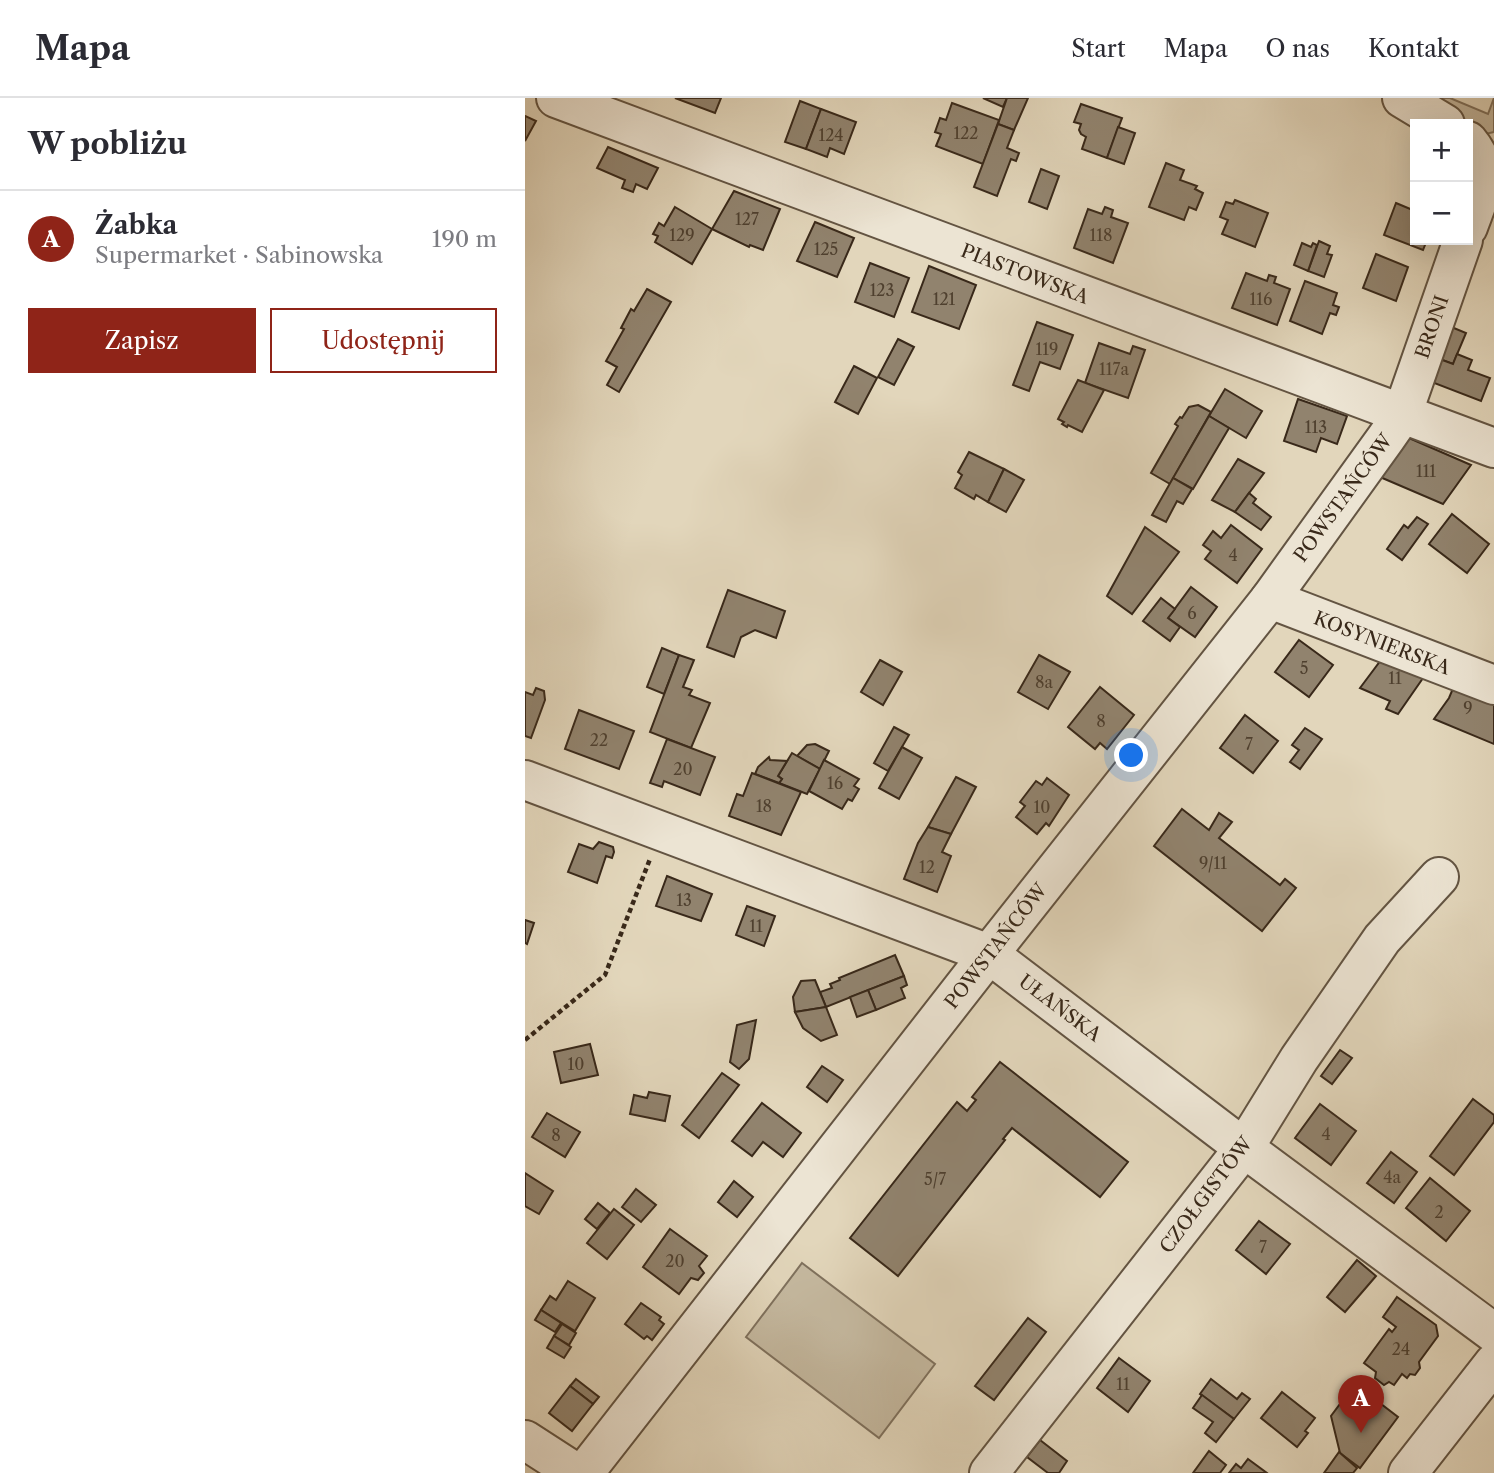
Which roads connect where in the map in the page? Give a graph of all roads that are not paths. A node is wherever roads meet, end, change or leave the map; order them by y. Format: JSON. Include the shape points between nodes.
{"nodes":[{"id":1,"x":556,"y":98,"type":"edge"},
{"id":2,"x":1402,"y":98,"type":"edge"},
{"id":3,"x":1437,"y":119,"type":"edge"},
{"id":4,"x":1473,"y":146,"type":"edge"},
{"id":5,"x":1473,"y":213,"type":"edge"},
{"id":6,"x":1461,"y":245,"type":"edge"},
{"id":7,"x":1402,"y":415,"type":"junction"},
{"id":8,"x":1494,"y":448,"type":"edge"},
{"id":9,"x":1270,"y":599,"type":"junction"},
{"id":10,"x":1494,"y":685,"type":"edge"},
{"id":11,"x":525,"y":780,"type":"edge"},
{"id":12,"x":1439,"y":877,"type":"dead end"},
{"id":13,"x":989,"y":954,"type":"junction"},
{"id":14,"x":1244,"y":1148,"type":"junction"},
{"id":15,"x":1494,"y":1333,"type":"edge"},
{"id":16,"x":1494,"y":1363,"type":"edge"},
{"id":17,"x":525,"y":1440,"type":"edge"},
{"id":18,"x":576,"y":1473,"type":"edge"},
{"id":19,"x":584,"y":1473,"type":"edge"},
{"id":20,"x":989,"y":1473,"type":"edge"},
{"id":21,"x":1408,"y":1473,"type":"edge"}],
"edges":[{"from":1,"to":7,"type":"street","name":"PIASTOWSKA"},
{"from":2,"to":3,"type":"street"},
{"from":4,"to":5,"type":"street","via":[[1484,168]]},
{"from":6,"to":7,"type":"street","name":"BRONI"},
{"from":7,"to":8,"type":"street","name":"PIASTOWSKA"},
{"from":7,"to":9,"type":"street","name":"POWSTAŃCÓW"},
{"from":9,"to":10,"type":"street","name":"KOSYNIERSKA"},
{"from":9,"to":13,"type":"street","name":"POWSTAŃCÓW"},
{"from":11,"to":13,"type":"street","name":"UŁAŃSKA"},
{"from":12,"to":14,"type":"street","name":"CZOŁGISTÓW","via":[[1382,939]]},
{"from":13,"to":14,"type":"street","name":"UŁAŃSKA"},
{"from":13,"to":19,"type":"street","name":"POWSTAŃCÓW"},
{"from":14,"to":15,"type":"street","name":"UŁAŃSKA"},
{"from":14,"to":20,"type":"street","name":"CZOŁGISTÓW"},
{"from":16,"to":21,"type":"street"},
{"from":17,"to":18,"type":"street"}]}
